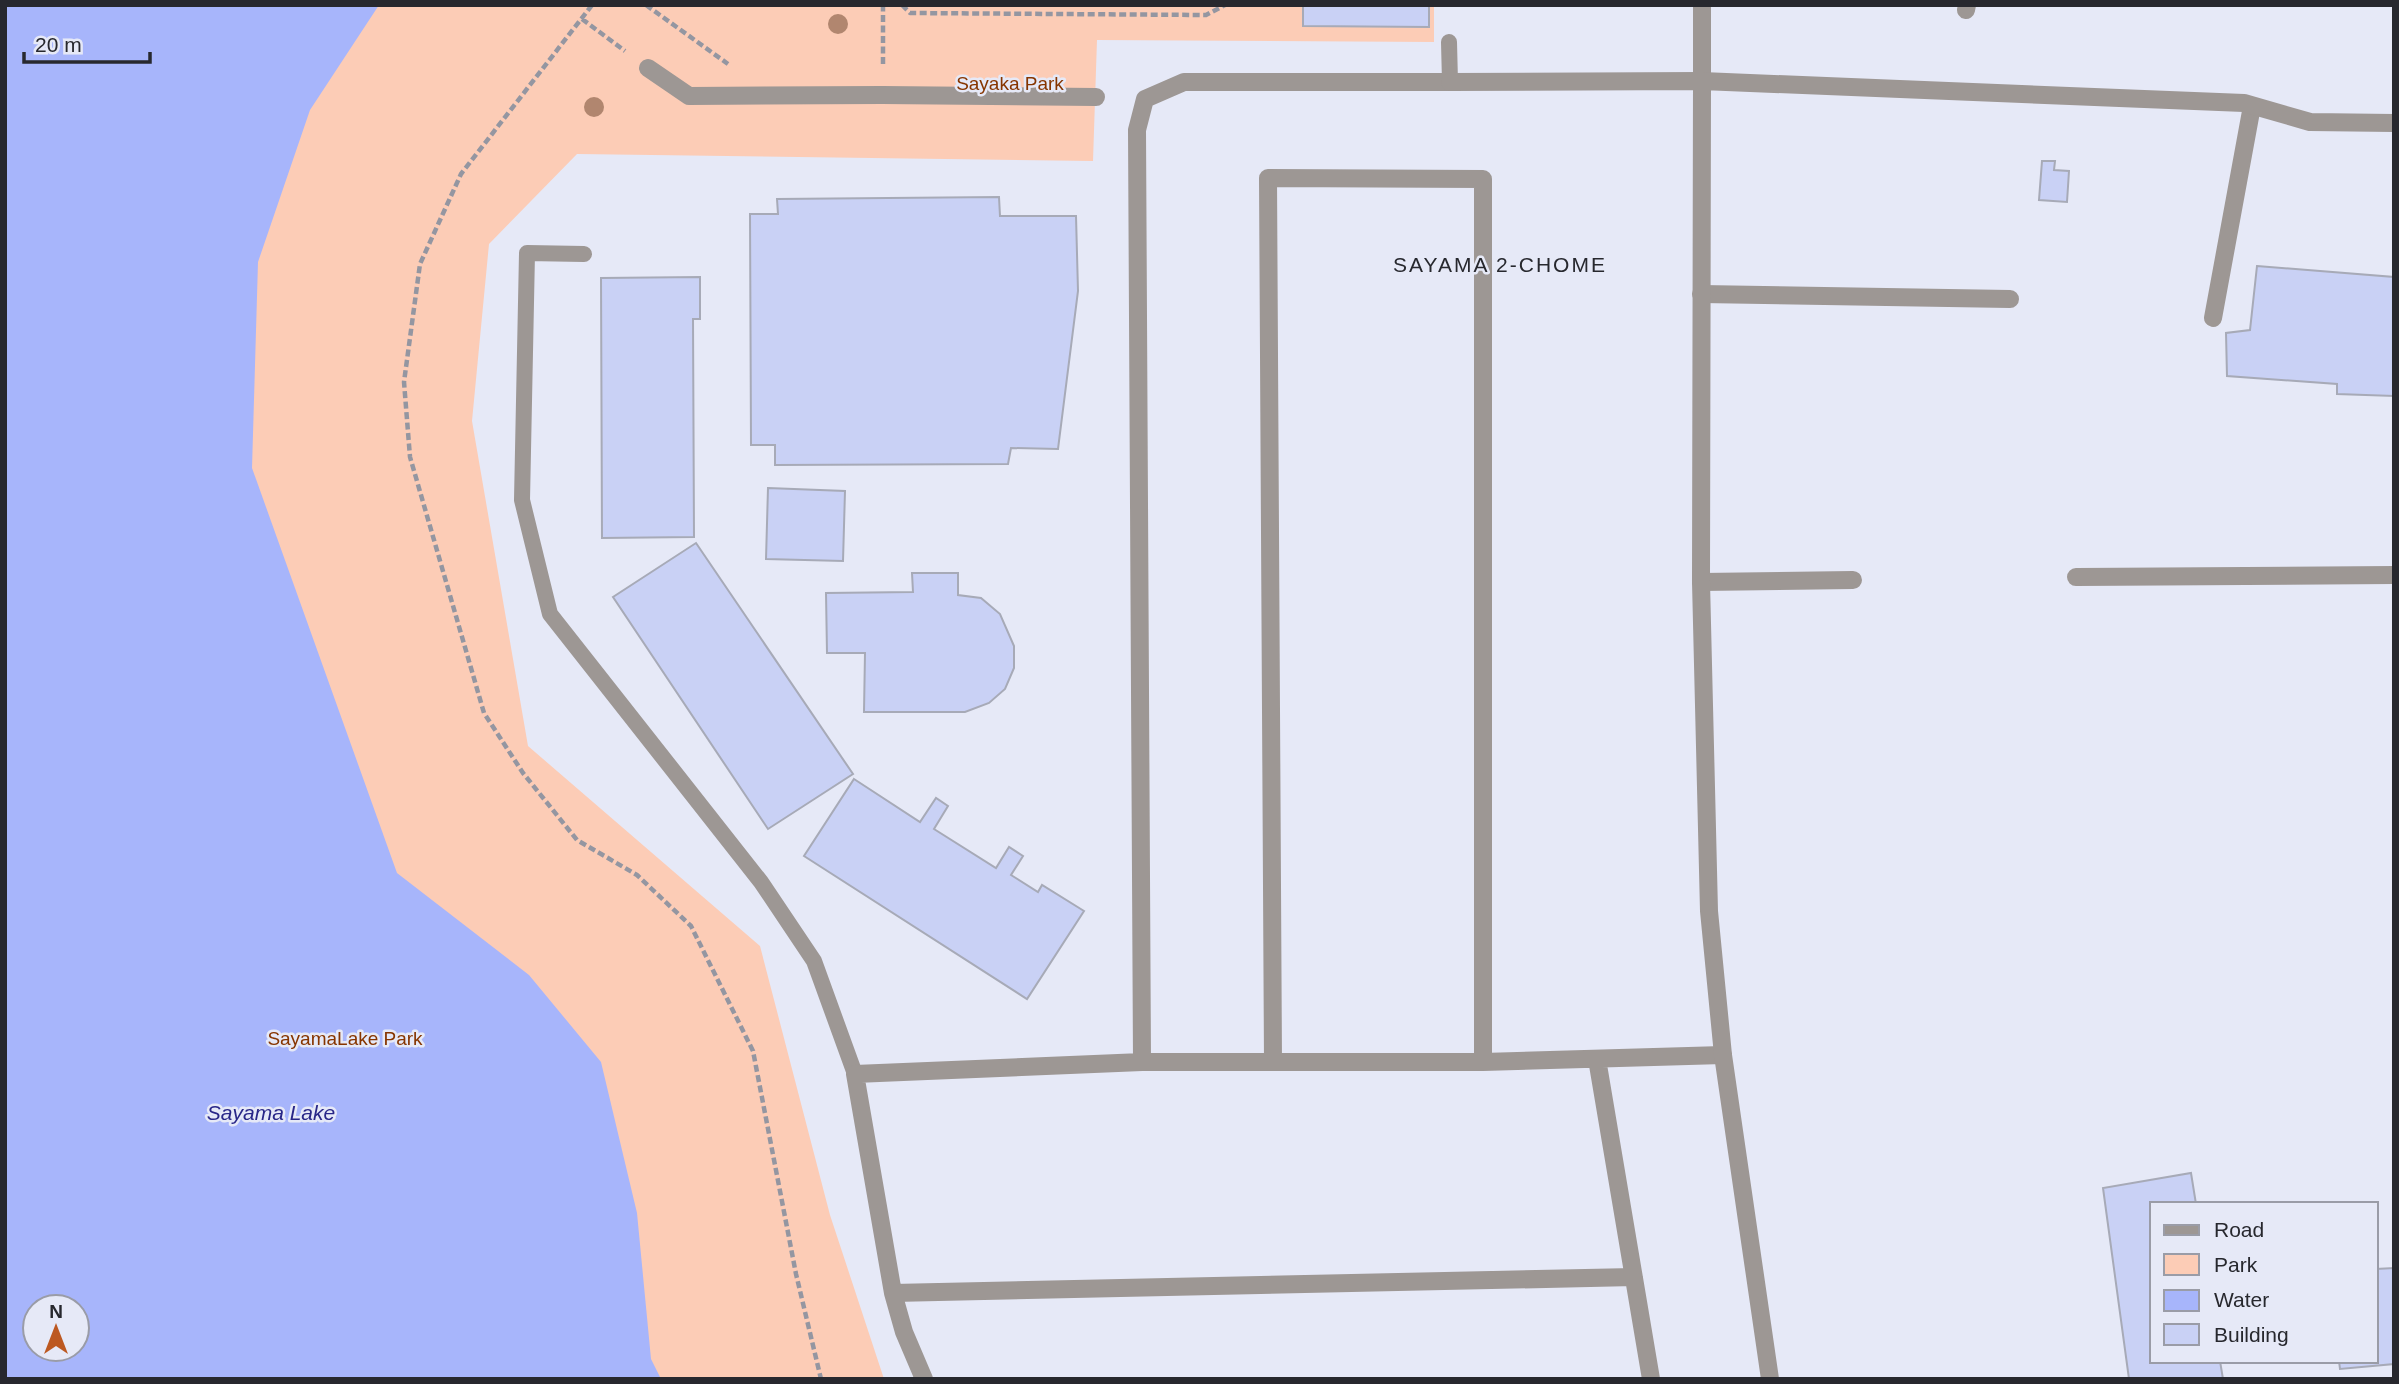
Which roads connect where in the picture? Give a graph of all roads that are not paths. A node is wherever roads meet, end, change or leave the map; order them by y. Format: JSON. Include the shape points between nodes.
{"nodes":[{"id":1,"x":1702,"y":5,"type":"edge"},
{"id":2,"x":1450,"y":42,"type":"dead end"},
{"id":3,"x":648,"y":68,"type":"road end"},
{"id":4,"x":1702,"y":81,"type":"junction"},
{"id":5,"x":1450,"y":82,"type":"junction"},
{"id":6,"x":1096,"y":97,"type":"dead end"},
{"id":7,"x":2252,"y":106,"type":"junction"},
{"id":8,"x":2394,"y":123,"type":"edge"},
{"id":9,"x":584,"y":254,"type":"dead end"},
{"id":10,"x":1701,"y":294,"type":"junction"},
{"id":11,"x":2010,"y":299,"type":"dead end"},
{"id":12,"x":2213,"y":318,"type":"dead end"},
{"id":13,"x":2394,"y":575,"type":"edge"},
{"id":14,"x":2076,"y":578,"type":"dead end"},
{"id":15,"x":1853,"y":580,"type":"dead end"},
{"id":16,"x":1701,"y":582,"type":"junction"},
{"id":17,"x":1723,"y":1055,"type":"junction"},
{"id":18,"x":1598,"y":1059,"type":"junction"},
{"id":19,"x":1142,"y":1062,"type":"junction"},
{"id":20,"x":1273,"y":1062,"type":"junction"},
{"id":21,"x":1483,"y":1062,"type":"junction"},
{"id":22,"x":855,"y":1074,"type":"junction"},
{"id":23,"x":1634,"y":1277,"type":"junction"},
{"id":24,"x":893,"y":1293,"type":"junction"},
{"id":25,"x":924,"y":1379,"type":"edge"},
{"id":26,"x":1651,"y":1379,"type":"edge"},
{"id":27,"x":1770,"y":1379,"type":"edge"}],
"edges":[{"from":1,"to":4,"type":"street"},
{"from":2,"to":5,"type":"lane"},
{"from":3,"to":6,"type":"street","via":[[689,96]]},
{"from":4,"to":5,"type":"street"},
{"from":4,"to":7,"type":"street"},
{"from":4,"to":10,"type":"street"},
{"from":5,"to":19,"type":"street","via":[[1184,82],[1145,99],[1137,130]]},
{"from":7,"to":8,"type":"street","via":[[2311,122]]},
{"from":7,"to":12,"type":"street"},
{"from":9,"to":22,"type":"lane","via":[[527,253],[522,499],[551,614],[761,882],[814,961]]},
{"from":10,"to":11,"type":"street"},
{"from":10,"to":16,"type":"street"},
{"from":13,"to":14,"type":"street"},
{"from":15,"to":16,"type":"street"},
{"from":16,"to":17,"type":"street","via":[[1709,911]]},
{"from":17,"to":18,"type":"street"},
{"from":17,"to":27,"type":"street"},
{"from":18,"to":21,"type":"street"},
{"from":18,"to":23,"type":"street"},
{"from":19,"to":20,"type":"street"},
{"from":19,"to":22,"type":"street"},
{"from":20,"to":21,"type":"street"},
{"from":20,"to":21,"type":"street","via":[[1268,178],[1483,179]]},
{"from":22,"to":24,"type":"street"},
{"from":23,"to":24,"type":"street"},
{"from":23,"to":26,"type":"street"},
{"from":24,"to":25,"type":"street"}]}
